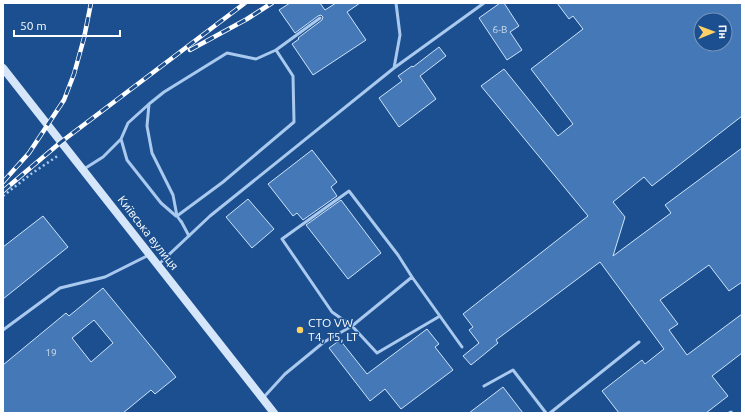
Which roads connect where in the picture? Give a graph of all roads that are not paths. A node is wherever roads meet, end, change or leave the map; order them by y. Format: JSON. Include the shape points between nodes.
{"nodes":[{"id":1,"x":396,"y":3,"type":"edge"},
{"id":2,"x":484,"y":3,"type":"edge"},
{"id":3,"x":320,"y":18,"type":"dead end"},
{"id":4,"x":276,"y":50,"type":"junction"},
{"id":5,"x":3,"y":68,"type":"edge"},
{"id":6,"x":394,"y":68,"type":"junction"},
{"id":7,"x":149,"y":104,"type":"junction"},
{"id":8,"x":121,"y":139,"type":"junction"},
{"id":9,"x":83,"y":170,"type":"junction"},
{"id":10,"x":177,"y":216,"type":"junction"},
{"id":11,"x":189,"y":236,"type":"junction"},
{"id":12,"x":149,"y":255,"type":"junction"},
{"id":13,"x":157,"y":265,"type":"junction"},
{"id":14,"x":412,"y":277,"type":"junction"},
{"id":15,"x":440,"y":316,"type":"junction"},
{"id":16,"x":352,"y":326,"type":"junction"},
{"id":17,"x":3,"y":330,"type":"edge"},
{"id":18,"x":639,"y":342,"type":"dead end"},
{"id":19,"x":462,"y":347,"type":"dead end"},
{"id":20,"x":484,"y":386,"type":"dead end"},
{"id":21,"x":262,"y":399,"type":"junction"},
{"id":22,"x":274,"y":413,"type":"edge"},
{"id":23,"x":546,"y":413,"type":"edge"},
{"id":24,"x":550,"y":413,"type":"edge"},
{"id":25,"x":729,"y":413,"type":"edge"},
{"id":26,"x":732,"y":413,"type":"edge"}],
"edges":[{"from":1,"to":6,"type":"lane","via":[[400,35]]},
{"from":2,"to":6,"type":"lane"},
{"from":3,"to":4,"type":"lane"},
{"from":4,"to":7,"type":"lane","via":[[256,59],[227,53]]},
{"from":4,"to":10,"type":"lane","via":[[293,76],[294,122],[223,182]]},
{"from":5,"to":9,"type":"main road","name":"Київська вулиця"},
{"from":6,"to":11,"type":"lane","via":[[210,216]]},
{"from":7,"to":8,"type":"lane","via":[[128,123]]},
{"from":7,"to":10,"type":"lane","via":[[147,126],[152,153],[173,195]]},
{"from":8,"to":9,"type":"lane","via":[[103,157]]},
{"from":8,"to":10,"type":"lane","via":[[127,160],[161,203]]},
{"from":9,"to":12,"type":"main road","name":"Київська вулиця"},
{"from":10,"to":11,"type":"lane"},
{"from":11,"to":13,"type":"lane"},
{"from":12,"to":13,"type":"main road","name":"Київська вулиця"},
{"from":12,"to":17,"type":"lane","via":[[105,277],[60,288]]},
{"from":13,"to":21,"type":"main road","name":"Київська вулиця"},
{"from":14,"to":15,"type":"lane"},
{"from":14,"to":16,"type":"lane"},
{"from":14,"to":16,"type":"lane","via":[[349,190],[282,239],[332,312]]},
{"from":15,"to":16,"type":"lane","via":[[378,353]]},
{"from":15,"to":19,"type":"lane"},
{"from":16,"to":21,"type":"lane","via":[[319,347],[285,374]]},
{"from":18,"to":24,"type":"lane"},
{"from":20,"to":23,"type":"lane","via":[[513,370]]},
{"from":21,"to":22,"type":"main road","name":"Київська вулиця"},
{"from":25,"to":26,"type":"lane"}]}
